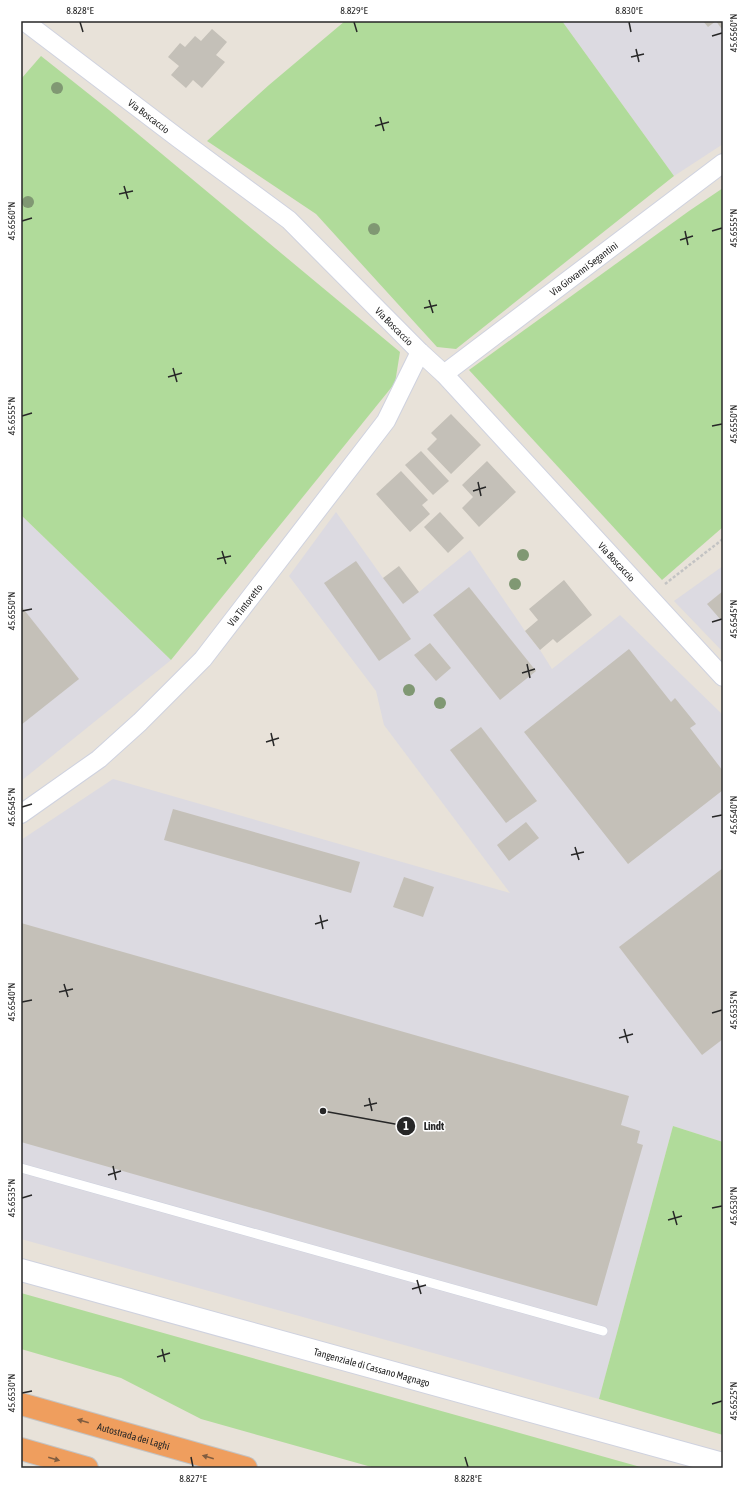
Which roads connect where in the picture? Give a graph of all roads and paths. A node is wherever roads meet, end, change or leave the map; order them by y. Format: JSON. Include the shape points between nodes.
{"nodes":[{"id":1,"x":24,"y":21,"type":"edge"},
{"id":2,"x":723,"y":163,"type":"edge"},
{"id":3,"x":420,"y":352,"type":"junction"},
{"id":4,"x":444,"y":374,"type":"junction"},
{"id":5,"x":723,"y":539,"type":"edge"},
{"id":6,"x":649,"y":596,"type":"junction"},
{"id":7,"x":723,"y":677,"type":"edge"},
{"id":8,"x":21,"y":814,"type":"edge"},
{"id":9,"x":21,"y":1168,"type":"edge"},
{"id":10,"x":21,"y":1270,"type":"edge"},
{"id":11,"x":603,"y":1331,"type":"dead end"},
{"id":12,"x":21,"y":1404,"type":"edge"},
{"id":13,"x":21,"y":1449,"type":"edge"},
{"id":14,"x":723,"y":1464,"type":"edge"},
{"id":15,"x":87,"y":1468,"type":"edge"},
{"id":16,"x":246,"y":1468,"type":"edge"}],
"edges":[{"from":1,"to":3,"type":"street","name":"Via Boscaccio","via":[[289,220]]},
{"from":2,"to":4,"type":"street","name":"Via Giovanni Segantini"},
{"from":3,"to":4,"type":"street","name":"Via Boscaccio"},
{"from":3,"to":8,"type":"street","name":"Via Tintoretto","via":[[386,421],[203,659],[99,759]]},
{"from":4,"to":6,"type":"street","name":"Via Boscaccio"},
{"from":5,"to":6,"type":"path"},
{"from":6,"to":7,"type":"street","name":"Via Boscaccio"},
{"from":9,"to":11,"type":"lane"},
{"from":10,"to":14,"type":"street","name":"Tangenziale di Cassano Magnago"},
{"from":16,"to":12,"type":"highway","name":"Autostrada dei Laghi","one_way":true},
{"from":13,"to":15,"type":"highway","one_way":true}]}
